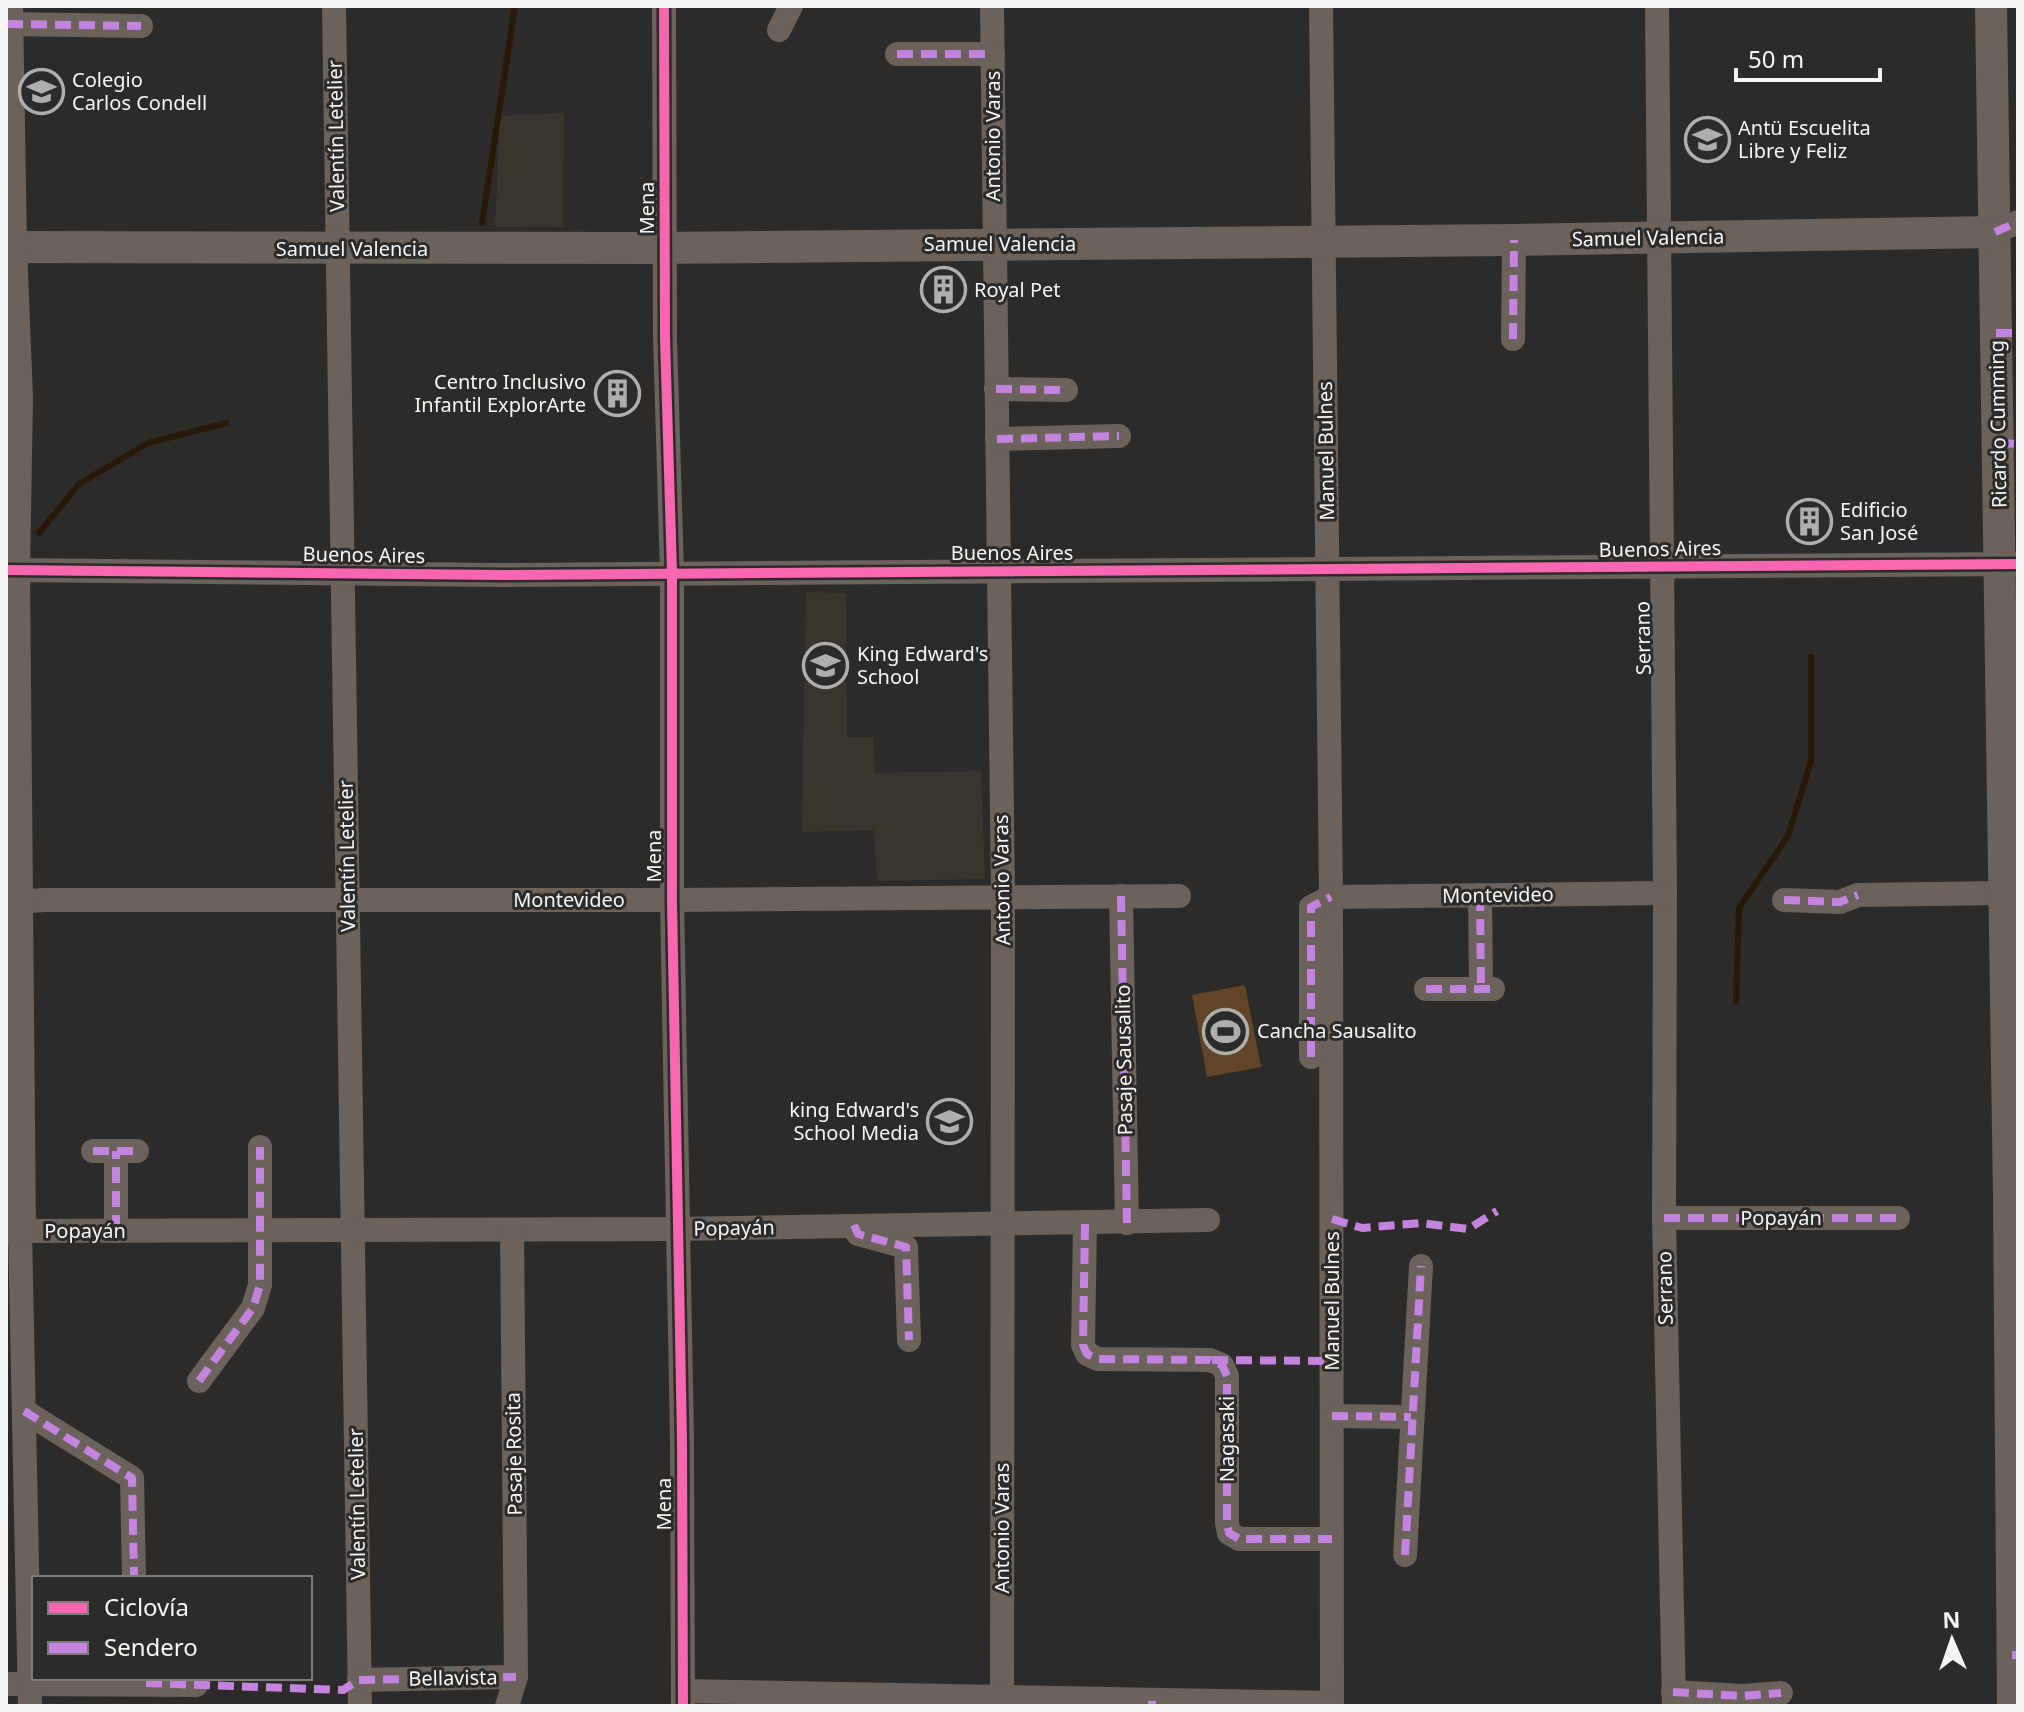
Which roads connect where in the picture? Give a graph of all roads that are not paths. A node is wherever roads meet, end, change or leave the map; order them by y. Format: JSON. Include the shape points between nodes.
{"nodes":[{"id":1,"x":334,"y":6,"type":"edge"},
{"id":2,"x":664,"y":6,"type":"edge"},
{"id":3,"x":791,"y":6,"type":"edge"},
{"id":4,"x":992,"y":6,"type":"edge"},
{"id":5,"x":1321,"y":6,"type":"edge"},
{"id":6,"x":1657,"y":6,"type":"edge"},
{"id":7,"x":1991,"y":6,"type":"edge"},
{"id":8,"x":7,"y":15,"type":"edge"},
{"id":9,"x":141,"y":26,"type":"dead end"},
{"id":10,"x":779,"y":30,"type":"dead end"},
{"id":11,"x":897,"y":54,"type":"dead end"},
{"id":12,"x":993,"y":54,"type":"junction"},
{"id":13,"x":6,"y":59,"type":"edge"},
{"id":14,"x":2006,"y":227,"type":"edge"},
{"id":15,"x":1658,"y":238,"type":"junction"},
{"id":16,"x":1514,"y":240,"type":"junction"},
{"id":17,"x":1323,"y":242,"type":"junction"},
{"id":18,"x":994,"y":244,"type":"junction"},
{"id":19,"x":8,"y":247,"type":"edge"},
{"id":20,"x":665,"y":247,"type":"junction"},
{"id":21,"x":337,"y":249,"type":"junction"},
{"id":22,"x":2007,"y":333,"type":"edge"},
{"id":23,"x":1513,"y":339,"type":"dead end"},
{"id":24,"x":996,"y":389,"type":"junction"},
{"id":25,"x":1066,"y":390,"type":"dead end"},
{"id":26,"x":1119,"y":436,"type":"dead end"},
{"id":27,"x":997,"y":439,"type":"junction"},
{"id":28,"x":2008,"y":444,"type":"edge"},
{"id":29,"x":2009,"y":564,"type":"edge"},
{"id":30,"x":1660,"y":567,"type":"junction"},
{"id":31,"x":10,"y":570,"type":"edge"},
{"id":32,"x":999,"y":570,"type":"junction"},
{"id":33,"x":1328,"y":570,"type":"junction"},
{"id":34,"x":672,"y":572,"type":"junction"},
{"id":35,"x":343,"y":573,"type":"junction"},
{"id":36,"x":1665,"y":893,"type":"junction"},
{"id":37,"x":2003,"y":893,"type":"junction"},
{"id":38,"x":1480,"y":895,"type":"junction"},
{"id":39,"x":1003,"y":896,"type":"junction"},
{"id":40,"x":1121,"y":896,"type":"junction"},
{"id":41,"x":1179,"y":896,"type":"dead end"},
{"id":42,"x":1331,"y":897,"type":"junction"},
{"id":43,"x":347,"y":900,"type":"junction"},
{"id":44,"x":672,"y":900,"type":"junction"},
{"id":45,"x":1784,"y":900,"type":"dead end"},
{"id":46,"x":12,"y":902,"type":"edge"},
{"id":47,"x":1426,"y":989,"type":"dead end"},
{"id":48,"x":1311,"y":1057,"type":"dead end"},
{"id":49,"x":260,"y":1147,"type":"dead end"},
{"id":50,"x":115,"y":1151,"type":"dead end"},
{"id":51,"x":1664,"y":1218,"type":"junction"},
{"id":52,"x":1898,"y":1218,"type":"dead end"},
{"id":53,"x":1208,"y":1220,"type":"dead end"},
{"id":54,"x":1127,"y":1223,"type":"junction"},
{"id":55,"x":1004,"y":1224,"type":"junction"},
{"id":56,"x":1085,"y":1224,"type":"junction"},
{"id":57,"x":854,"y":1225,"type":"junction"},
{"id":58,"x":677,"y":1229,"type":"junction"},
{"id":59,"x":13,"y":1230,"type":"edge"},
{"id":60,"x":352,"y":1230,"type":"junction"},
{"id":61,"x":512,"y":1230,"type":"junction"},
{"id":62,"x":116,"y":1231,"type":"junction"},
{"id":63,"x":260,"y":1231,"type":"junction"},
{"id":64,"x":1421,"y":1266,"type":"dead end"},
{"id":65,"x":909,"y":1340,"type":"dead end"},
{"id":66,"x":199,"y":1381,"type":"dead end"},
{"id":67,"x":24,"y":1411,"type":"junction"},
{"id":68,"x":1332,"y":1416,"type":"junction"},
{"id":69,"x":1411,"y":1417,"type":"junction"},
{"id":70,"x":1332,"y":1539,"type":"junction"},
{"id":71,"x":1405,"y":1555,"type":"dead end"},
{"id":72,"x":134,"y":1576,"type":"edge"},
{"id":73,"x":516,"y":1677,"type":"junction"},
{"id":74,"x":359,"y":1680,"type":"junction"},
{"id":75,"x":196,"y":1685,"type":"dead end"},
{"id":76,"x":22,"y":1691,"type":"edge"},
{"id":77,"x":1781,"y":1693,"type":"dead end"},
{"id":78,"x":683,"y":1698,"type":"edge"},
{"id":79,"x":1002,"y":1700,"type":"edge"},
{"id":80,"x":1673,"y":1702,"type":"edge"},
{"id":81,"x":1152,"y":1703,"type":"edge"},
{"id":82,"x":1332,"y":1704,"type":"edge"},
{"id":83,"x":360,"y":1706,"type":"edge"},
{"id":84,"x":507,"y":1706,"type":"edge"},
{"id":85,"x":2013,"y":1706,"type":"edge"}],
"edges":[{"from":1,"to":21,"type":"street","name":"Valentín Letelier"},
{"from":2,"to":20,"type":"street","name":"Mena"},
{"from":3,"to":10,"type":"street"},
{"from":4,"to":12,"type":"street","name":"Antonio Varas"},
{"from":5,"to":17,"type":"street","name":"Manuel Bulnes"},
{"from":6,"to":15,"type":"street","name":"Serrano"},
{"from":7,"to":14,"type":"main road","name":"Ricardo Cumming"},
{"from":8,"to":9,"type":"street"},
{"from":8,"to":13,"type":"main road"},
{"from":11,"to":12,"type":"street","name":"Antonio Varas"},
{"from":12,"to":18,"type":"street","name":"Antonio Varas"},
{"from":13,"to":19,"type":"main road"},
{"from":14,"to":15,"type":"main road","name":"Samuel Valencia"},
{"from":14,"to":22,"type":"main road","name":"Ricardo Cumming"},
{"from":15,"to":16,"type":"main road","name":"Samuel Valencia"},
{"from":15,"to":30,"type":"street","name":"Serrano"},
{"from":16,"to":17,"type":"main road","name":"Samuel Valencia"},
{"from":16,"to":23,"type":"street"},
{"from":17,"to":18,"type":"main road","name":"Samuel Valencia"},
{"from":17,"to":33,"type":"street","name":"Manuel Bulnes"},
{"from":18,"to":20,"type":"main road","name":"Samuel Valencia"},
{"from":18,"to":24,"type":"street","name":"Antonio Varas"},
{"from":19,"to":21,"type":"main road","name":"Samuel Valencia"},
{"from":19,"to":31,"type":"main road","via":[[17,398]]},
{"from":20,"to":21,"type":"main road","name":"Samuel Valencia"},
{"from":20,"to":34,"type":"street","name":"Mena"},
{"from":21,"to":35,"type":"street","name":"Valentín Letelier"},
{"from":22,"to":28,"type":"main road","name":"Ricardo Cumming"},
{"from":24,"to":25,"type":"street"},
{"from":24,"to":27,"type":"street","name":"Antonio Varas"},
{"from":26,"to":27,"type":"street"},
{"from":27,"to":32,"type":"street","name":"Antonio Varas"},
{"from":28,"to":29,"type":"main road","name":"Ricardo Cumming"},
{"from":29,"to":30,"type":"street","name":"Buenos Aires"},
{"from":29,"to":37,"type":"main road","name":"Ricardo Cumming"},
{"from":30,"to":33,"type":"street","name":"Buenos Aires"},
{"from":30,"to":36,"type":"street","name":"Serrano"},
{"from":31,"to":35,"type":"street","name":"Buenos Aires"},
{"from":31,"to":46,"type":"main road"},
{"from":32,"to":33,"type":"street","name":"Buenos Aires"},
{"from":32,"to":34,"type":"street","name":"Buenos Aires"},
{"from":32,"to":39,"type":"street","name":"Antonio Varas"},
{"from":33,"to":42,"type":"street","name":"Manuel Bulnes"},
{"from":34,"to":35,"type":"street","name":"Buenos Aires"},
{"from":34,"to":44,"type":"street","name":"Mena"},
{"from":35,"to":43,"type":"street","name":"Valentín Letelier"},
{"from":36,"to":38,"type":"street","name":"Montevideo"},
{"from":36,"to":51,"type":"street","name":"Serrano"},
{"from":37,"to":45,"type":"street"},
{"from":37,"to":85,"type":"main road","name":"Ricardo Cumming"},
{"from":38,"to":42,"type":"street","name":"Montevideo"},
{"from":38,"to":47,"type":"street","via":[[1487,989]]},
{"from":39,"to":40,"type":"street","name":"Montevideo"},
{"from":39,"to":44,"type":"street","name":"Montevideo"},
{"from":39,"to":55,"type":"street","name":"Antonio Varas"},
{"from":40,"to":41,"type":"street","name":"Montevideo"},
{"from":40,"to":54,"type":"street","name":"Pasaje Sausalito"},
{"from":42,"to":48,"type":"street","via":[[1311,907]]},
{"from":42,"to":68,"type":"street","name":"Manuel Bulnes"},
{"from":43,"to":44,"type":"street","name":"Montevideo"},
{"from":43,"to":46,"type":"street","name":"Montevideo"},
{"from":43,"to":60,"type":"street","name":"Valentín Letelier"},
{"from":44,"to":58,"type":"street","name":"Mena"},
{"from":46,"to":59,"type":"main road"},
{"from":49,"to":63,"type":"street"},
{"from":50,"to":62,"type":"street"},
{"from":51,"to":52,"type":"street","name":"Popayán"},
{"from":51,"to":80,"type":"street","name":"Serrano"},
{"from":53,"to":54,"type":"street","name":"Popayán"},
{"from":54,"to":56,"type":"street","name":"Popayán"},
{"from":55,"to":56,"type":"street","name":"Popayán"},
{"from":55,"to":57,"type":"street","name":"Popayán"},
{"from":55,"to":79,"type":"street","name":"Antonio Varas"},
{"from":56,"to":70,"type":"street","name":"Nagasaki","via":[[1087,1354],[1098,1359],[1210,1360],[1222,1365],[1227,1376],[1229,1533],[1239,1539]]},
{"from":57,"to":58,"type":"street","name":"Popayán"},
{"from":57,"to":65,"type":"street","via":[[858,1234],[906,1247]]},
{"from":58,"to":61,"type":"street","name":"Popayán"},
{"from":58,"to":78,"type":"street","name":"Mena"},
{"from":59,"to":62,"type":"street","name":"Popayán"},
{"from":59,"to":67,"type":"street"},
{"from":60,"to":61,"type":"street","name":"Popayán"},
{"from":60,"to":63,"type":"street","name":"Popayán"},
{"from":60,"to":74,"type":"street","name":"Valentín Letelier"},
{"from":61,"to":73,"type":"street","name":"Pasaje Rosita"},
{"from":62,"to":63,"type":"street","name":"Popayán"},
{"from":63,"to":66,"type":"street","via":[[260,1285],[253,1308]]},
{"from":64,"to":69,"type":"street"},
{"from":67,"to":72,"type":"street","via":[[132,1478]]},
{"from":67,"to":76,"type":"street"},
{"from":68,"to":69,"type":"street"},
{"from":68,"to":70,"type":"street","name":"Manuel Bulnes"},
{"from":69,"to":71,"type":"street"},
{"from":70,"to":82,"type":"street","name":"Manuel Bulnes"},
{"from":73,"to":74,"type":"street","name":"Bellavista"},
{"from":73,"to":84,"type":"street","name":"Bellavista"},
{"from":74,"to":83,"type":"street","name":"Valentín Letelier"},
{"from":75,"to":76,"type":"street"},
{"from":77,"to":80,"type":"street"},
{"from":78,"to":79,"type":"street"},
{"from":79,"to":81,"type":"street"},
{"from":81,"to":82,"type":"street"}]}
